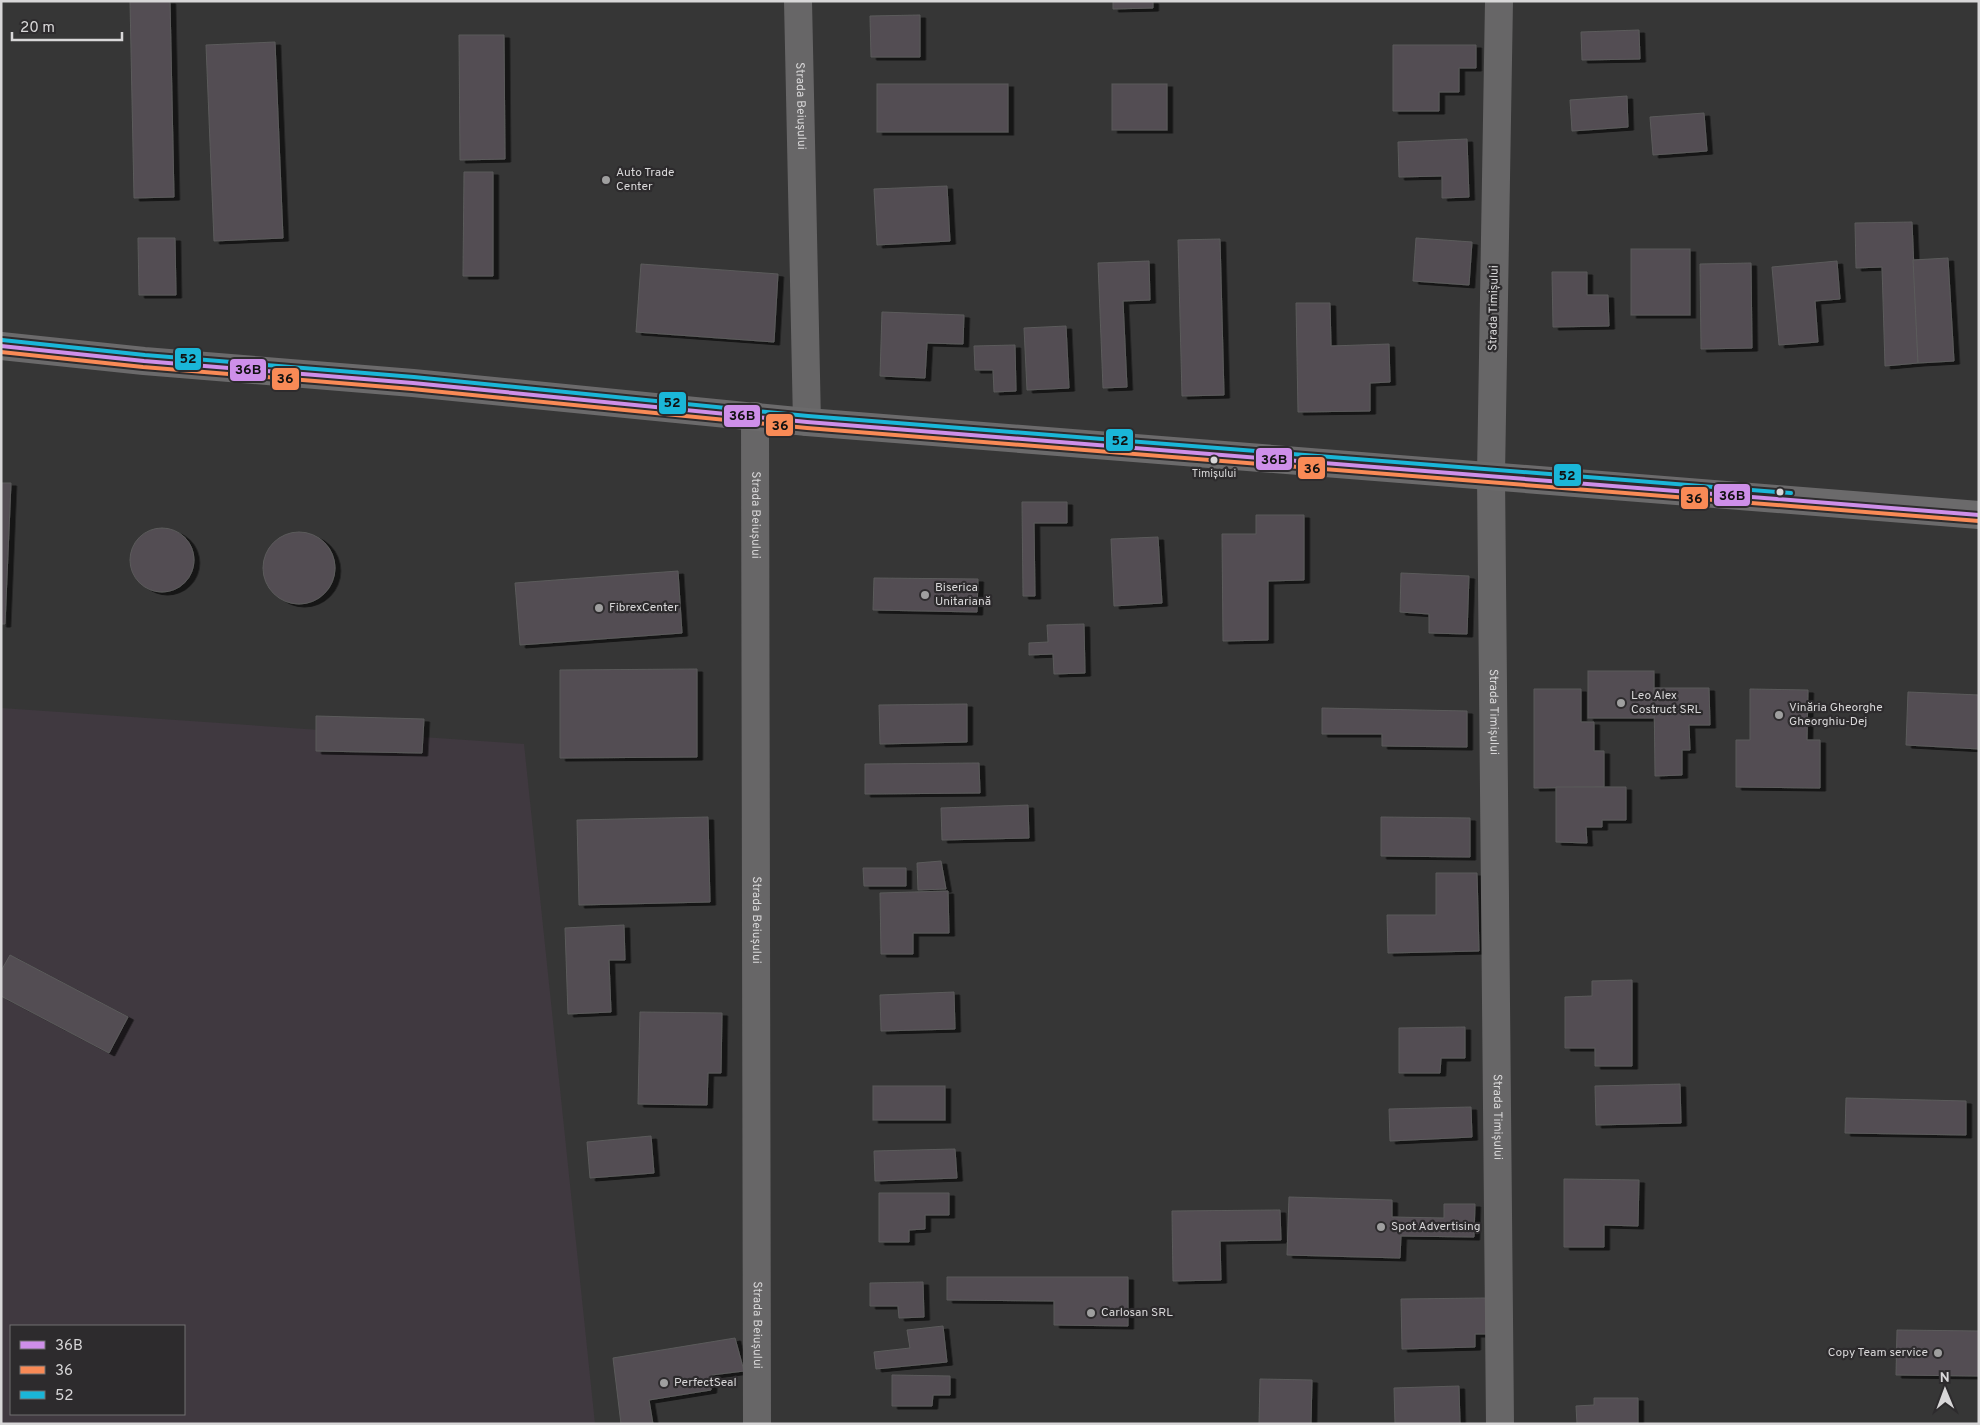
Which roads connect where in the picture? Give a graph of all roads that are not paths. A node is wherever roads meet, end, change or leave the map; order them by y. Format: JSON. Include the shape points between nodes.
{"nodes":[{"id":1,"x":798,"y":1,"type":"edge"},
{"id":2,"x":1499,"y":1,"type":"edge"},
{"id":3,"x":1,"y":346,"type":"edge"},
{"id":4,"x":755,"y":416,"type":"junction"},
{"id":5,"x":807,"y":422,"type":"junction"},
{"id":6,"x":1491,"y":475,"type":"junction"},
{"id":7,"x":1979,"y":515,"type":"edge"},
{"id":8,"x":758,"y":1424,"type":"edge"},
{"id":9,"x":1500,"y":1424,"type":"edge"}],
"edges":[{"from":1,"to":5,"type":"street","name":"Strada Beiușului"},
{"from":2,"to":6,"type":"street","name":"Strada Timișului"},
{"from":3,"to":4,"type":"main road"},
{"from":4,"to":5,"type":"main road"},
{"from":4,"to":8,"type":"street","name":"Strada Beiușului"},
{"from":5,"to":6,"type":"main road"},
{"from":6,"to":7,"type":"main road"},
{"from":6,"to":9,"type":"street","name":"Strada Timișului"}]}
